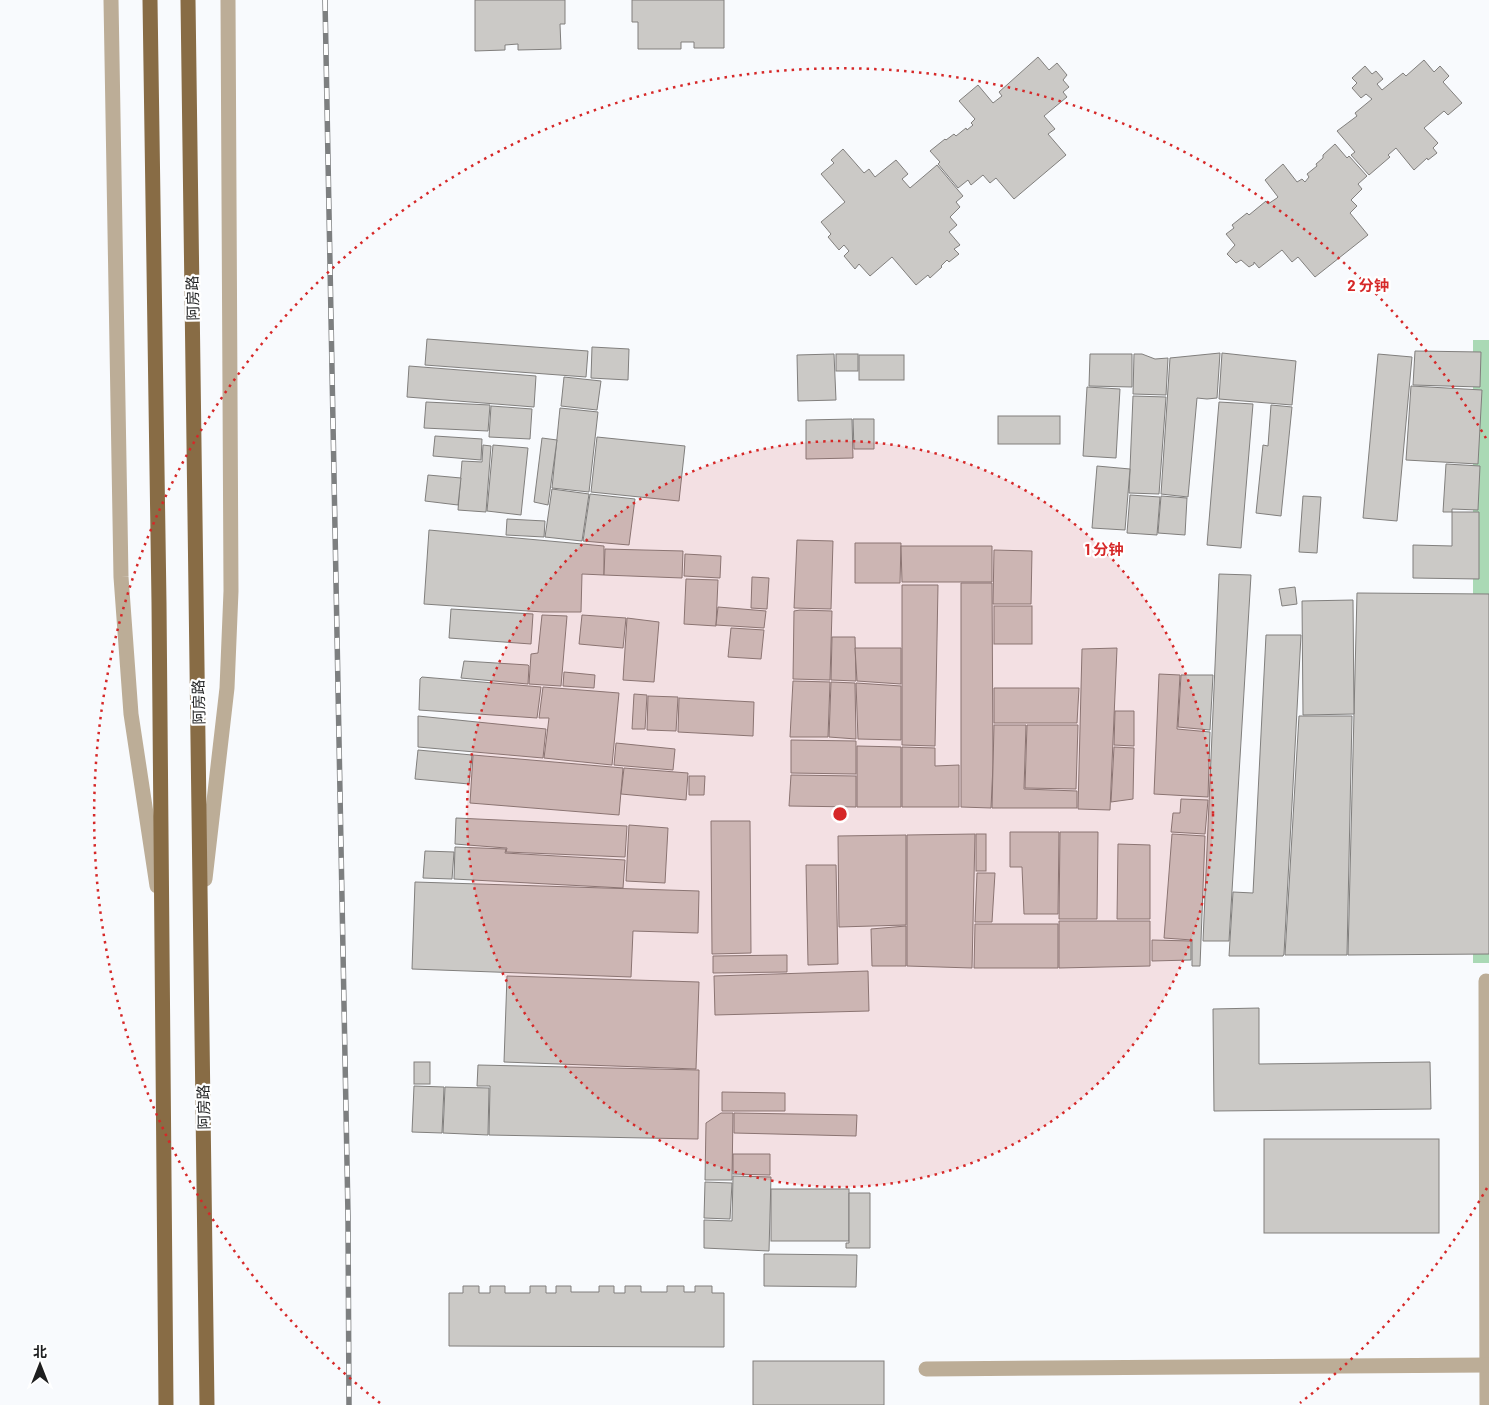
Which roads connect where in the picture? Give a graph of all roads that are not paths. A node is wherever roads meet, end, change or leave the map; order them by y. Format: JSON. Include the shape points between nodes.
{"nodes":[{"id":1,"x":111,"y":0,"type":"edge"},
{"id":2,"x":150,"y":0,"type":"edge"},
{"id":3,"x":188,"y":0,"type":"edge"},
{"id":4,"x":228,"y":0,"type":"edge"},
{"id":5,"x":200,"y":915,"type":"junction"},
{"id":6,"x":161,"y":917,"type":"junction"},
{"id":7,"x":1486,"y":981,"type":"dead end"},
{"id":8,"x":1487,"y":1365,"type":"junction"},
{"id":9,"x":926,"y":1369,"type":"dead end"},
{"id":10,"x":166,"y":1405,"type":"edge"},
{"id":11,"x":207,"y":1405,"type":"edge"},
{"id":12,"x":1487,"y":1405,"type":"edge"}],
"edges":[{"from":1,"to":6,"type":"street","via":[[122,576],[131,714]]},
{"from":2,"to":6,"type":"main road"},
{"from":3,"to":5,"type":"main road","name":"阿房路"},
{"from":4,"to":5,"type":"street","via":[[231,591],[227,688]]},
{"from":5,"to":11,"type":"main road","name":"阿房路"},
{"from":6,"to":10,"type":"main road"},
{"from":7,"to":8,"type":"street"},
{"from":8,"to":9,"type":"street"},
{"from":8,"to":12,"type":"street"}]}
